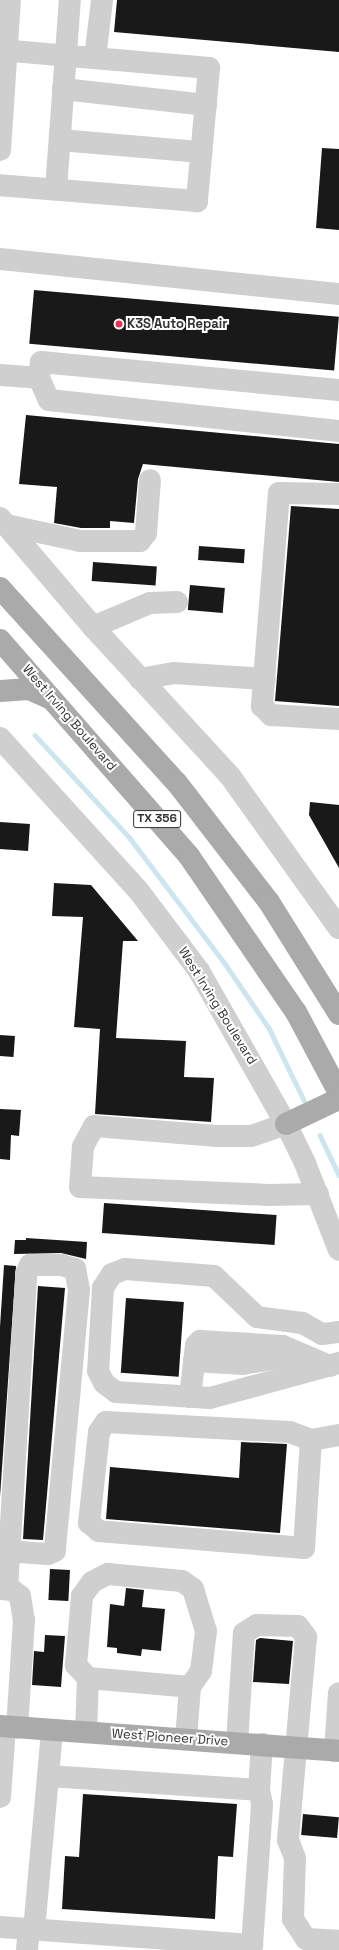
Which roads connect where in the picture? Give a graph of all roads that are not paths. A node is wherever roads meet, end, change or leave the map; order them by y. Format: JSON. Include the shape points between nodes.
{"nodes":[{"id":1,"x":10,"y":0,"type":"edge"},
{"id":2,"x":70,"y":0,"type":"edge"},
{"id":3,"x":102,"y":0,"type":"edge"},
{"id":4,"x":3,"y":50,"type":"edge"},
{"id":5,"x":66,"y":55,"type":"junction"},
{"id":6,"x":95,"y":58,"type":"junction"},
{"id":7,"x":63,"y":89,"type":"junction"},
{"id":8,"x":206,"y":106,"type":"junction"},
{"id":9,"x":60,"y":140,"type":"junction"},
{"id":10,"x":0,"y":150,"type":"edge"},
{"id":11,"x":201,"y":152,"type":"junction"},
{"id":12,"x":0,"y":185,"type":"edge"},
{"id":13,"x":56,"y":190,"type":"junction"},
{"id":14,"x":0,"y":259,"type":"edge"},
{"id":15,"x":339,"y":294,"type":"edge"},
{"id":16,"x":0,"y":374,"type":"edge"},
{"id":17,"x":40,"y":378,"type":"junction"},
{"id":18,"x":339,"y":390,"type":"edge"},
{"id":19,"x":339,"y":431,"type":"edge"},
{"id":20,"x":150,"y":480,"type":"dead end"},
{"id":21,"x":339,"y":494,"type":"edge"},
{"id":22,"x":3,"y":522,"type":"edge"},
{"id":23,"x":0,"y":588,"type":"edge"},
{"id":24,"x":177,"y":602,"type":"dead end"},
{"id":25,"x":93,"y":627,"type":"junction"},
{"id":26,"x":0,"y":640,"type":"edge"},
{"id":27,"x":140,"y":679,"type":"junction"},
{"id":28,"x":265,"y":679,"type":"junction"},
{"id":29,"x":0,"y":691,"type":"edge"},
{"id":30,"x":49,"y":698,"type":"junction"},
{"id":31,"x":339,"y":719,"type":"edge"},
{"id":32,"x":4,"y":746,"type":"edge"},
{"id":33,"x":339,"y":928,"type":"edge"},
{"id":34,"x":339,"y":1014,"type":"edge"},
{"id":35,"x":339,"y":1093,"type":"edge"},
{"id":36,"x":339,"y":1099,"type":"edge"},
{"id":37,"x":286,"y":1124,"type":"junction"},
{"id":38,"x":318,"y":1194,"type":"junction"},
{"id":39,"x":339,"y":1250,"type":"edge"},
{"id":40,"x":339,"y":1332,"type":"edge"},
{"id":41,"x":334,"y":1364,"type":"edge"},
{"id":42,"x":190,"y":1397,"type":"junction"},
{"id":43,"x":339,"y":1435,"type":"edge"},
{"id":44,"x":311,"y":1440,"type":"junction"},
{"id":45,"x":9,"y":1551,"type":"junction"},
{"id":46,"x":3,"y":1589,"type":"edge"},
{"id":47,"x":88,"y":1678,"type":"junction"},
{"id":48,"x":190,"y":1687,"type":"junction"},
{"id":49,"x":339,"y":1693,"type":"edge"},
{"id":50,"x":8,"y":1727,"type":"edge"},
{"id":51,"x":52,"y":1730,"type":"junction"},
{"id":52,"x":86,"y":1732,"type":"junction"},
{"id":53,"x":186,"y":1739,"type":"junction"},
{"id":54,"x":237,"y":1743,"type":"junction"},
{"id":55,"x":262,"y":1744,"type":"junction"},
{"id":56,"x":295,"y":1747,"type":"junction"},
{"id":57,"x":337,"y":1751,"type":"edge"},
{"id":58,"x":1,"y":1774,"type":"edge"},
{"id":59,"x":48,"y":1776,"type":"junction"},
{"id":60,"x":259,"y":1790,"type":"junction"},
{"id":61,"x":0,"y":1797,"type":"edge"},
{"id":62,"x":0,"y":1927,"type":"edge"},
{"id":63,"x":30,"y":1936,"type":"edge"},
{"id":64,"x":339,"y":1941,"type":"edge"},
{"id":65,"x":252,"y":1948,"type":"edge"}],
"edges":[{"from":1,"to":4,"type":"street"},
{"from":2,"to":5,"type":"street"},
{"from":3,"to":6,"type":"street"},
{"from":4,"to":5,"type":"street"},
{"from":4,"to":10,"type":"street"},
{"from":5,"to":6,"type":"street"},
{"from":5,"to":7,"type":"street"},
{"from":6,"to":8,"type":"street","via":[[209,68]]},
{"from":7,"to":8,"type":"street"},
{"from":7,"to":9,"type":"street"},
{"from":8,"to":11,"type":"street"},
{"from":9,"to":11,"type":"street"},
{"from":9,"to":13,"type":"street"},
{"from":11,"to":13,"type":"street","via":[[197,201]]},
{"from":12,"to":13,"type":"street"},
{"from":14,"to":15,"type":"street"},
{"from":16,"to":17,"type":"street"},
{"from":17,"to":18,"type":"street","via":[[41,362]]},
{"from":17,"to":19,"type":"street","via":[[49,400]]},
{"from":20,"to":22,"type":"street","via":[[146,533],[140,541],[80,541]]},
{"from":21,"to":28,"type":"street","via":[[279,493]]},
{"from":22,"to":25,"type":"street"},
{"from":23,"to":34,"type":"main road","number":"TX 356","via":[[178,783],[269,902]]},
{"from":24,"to":25,"type":"street","via":[[150,603]]},
{"from":25,"to":27,"type":"street"},
{"from":26,"to":30,"type":"main road","name":"West Irving Boulevard","number":"TX 356"},
{"from":27,"to":28,"type":"street","via":[[173,673]]},
{"from":27,"to":33,"type":"street","via":[[230,776]]},
{"from":28,"to":31,"type":"street","via":[[262,706],[271,715]]},
{"from":29,"to":30,"type":"main road","via":[[29,689]]},
{"from":30,"to":35,"type":"main road","name":"West Irving Boulevard","number":"TX 356","via":[[189,856],[296,1012]]},
{"from":32,"to":37,"type":"street","name":"West Irving Boulevard","via":[[138,890],[174,937],[225,1013]]},
{"from":36,"to":37,"type":"main road"},
{"from":37,"to":38,"type":"street","name":"West Irving Boulevard"},
{"from":37,"to":38,"type":"street","via":[[251,1136],[217,1136],[94,1126],[83,1147],[80,1187],[269,1196]]},
{"from":38,"to":39,"type":"street","name":"West Irving Boulevard"},
{"from":40,"to":42,"type":"street","via":[[322,1334],[302,1324],[257,1317],[214,1276],[125,1269],[112,1274],[103,1288],[100,1308],[98,1370],[104,1383],[116,1392]]},
{"from":41,"to":42,"type":"street","via":[[210,1398]]},
{"from":41,"to":42,"type":"street","via":[[283,1346],[205,1340],[196,1345]]},
{"from":43,"to":44,"type":"street"},
{"from":44,"to":44,"type":"street","via":[[290,1432],[106,1422],[99,1432],[89,1523],[99,1531],[304,1548]]},
{"from":45,"to":45,"type":"street","via":[[26,1274],[30,1265],[61,1265],[75,1269],[79,1290],[55,1552],[48,1554]]},
{"from":45,"to":46,"type":"street"},
{"from":46,"to":50,"type":"street","via":[[20,1596],[24,1620]]},
{"from":47,"to":48,"type":"street"},
{"from":47,"to":48,"type":"street","via":[[76,1665],[82,1596],[92,1582],[108,1574],[182,1581],[193,1590],[206,1631],[201,1672]]},
{"from":47,"to":52,"type":"street"},
{"from":48,"to":53,"type":"street"},
{"from":49,"to":57,"type":"street"},
{"from":50,"to":51,"type":"main road","name":"West Pioneer Drive"},
{"from":50,"to":58,"type":"street"},
{"from":51,"to":52,"type":"main road","name":"West Pioneer Drive"},
{"from":51,"to":59,"type":"street"},
{"from":52,"to":53,"type":"main road","name":"West Pioneer Drive"},
{"from":53,"to":54,"type":"main road","name":"West Pioneer Drive"},
{"from":54,"to":55,"type":"main road","name":"West Pioneer Drive"},
{"from":54,"to":56,"type":"street","via":[[244,1633],[257,1625],[279,1624],[298,1626],[306,1637],[303,1690]]},
{"from":55,"to":56,"type":"main road","name":"West Pioneer Drive"},
{"from":55,"to":60,"type":"street"},
{"from":56,"to":57,"type":"main road","name":"West Pioneer Drive"},
{"from":56,"to":64,"type":"street","via":[[288,1840],[295,1858],[293,1919],[306,1939]]},
{"from":58,"to":61,"type":"street"},
{"from":59,"to":60,"type":"street"},
{"from":59,"to":63,"type":"street"},
{"from":60,"to":65,"type":"street","via":[[262,1804]]},
{"from":62,"to":63,"type":"street"},
{"from":63,"to":65,"type":"street"}]}
